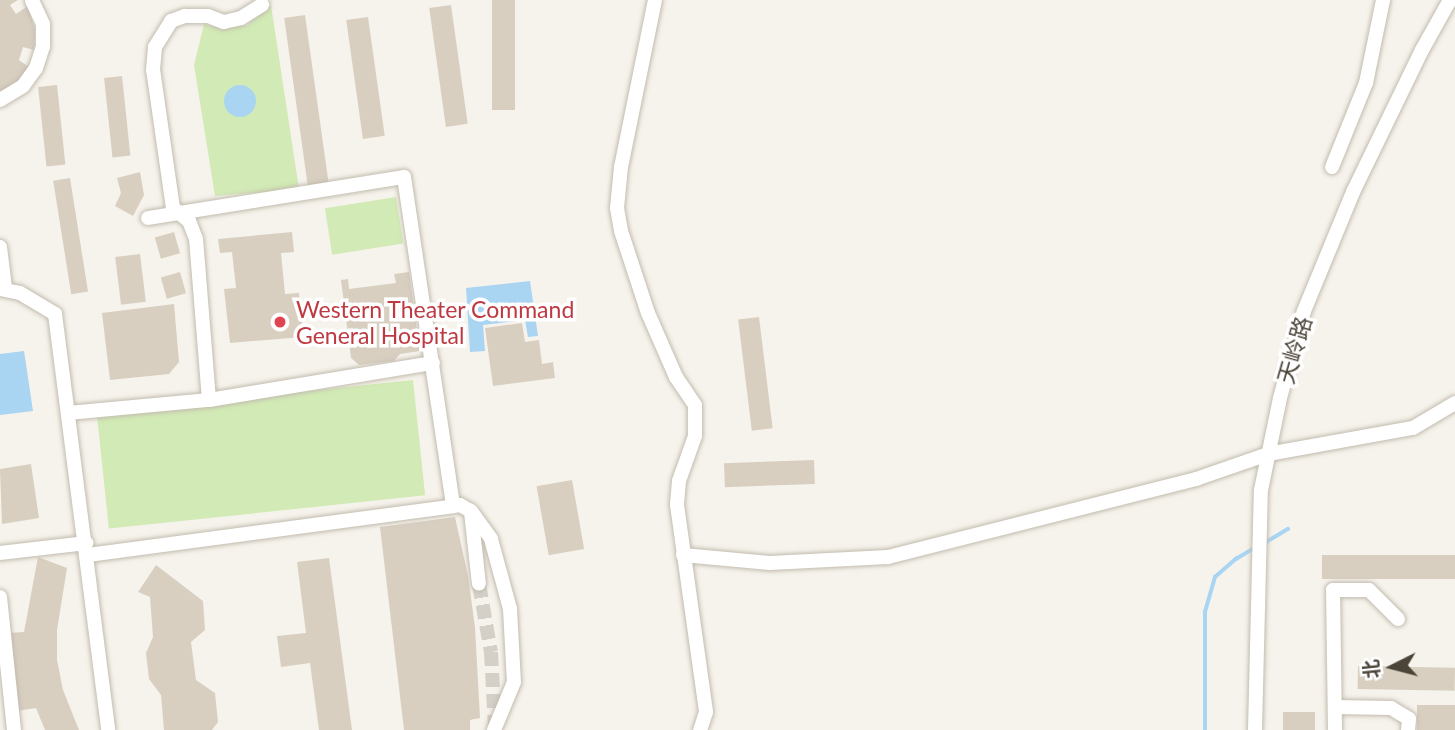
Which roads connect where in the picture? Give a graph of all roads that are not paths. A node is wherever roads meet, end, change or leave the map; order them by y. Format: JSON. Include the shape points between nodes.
{"nodes":[{"id":1,"x":33,"y":0,"type":"edge"},
{"id":2,"x":655,"y":0,"type":"edge"},
{"id":3,"x":1383,"y":0,"type":"edge"},
{"id":4,"x":1450,"y":0,"type":"edge"},
{"id":5,"x":262,"y":5,"type":"dead end"},
{"id":6,"x":0,"y":100,"type":"edge"},
{"id":7,"x":1332,"y":167,"type":"dead end"},
{"id":8,"x":179,"y":213,"type":"junction"},
{"id":9,"x":148,"y":218,"type":"dead end"},
{"id":10,"x":0,"y":247,"type":"edge"},
{"id":11,"x":2,"y":288,"type":"edge"},
{"id":12,"x":433,"y":363,"type":"junction"},
{"id":13,"x":209,"y":400,"type":"junction"},
{"id":14,"x":1455,"y":402,"type":"edge"},
{"id":15,"x":68,"y":413,"type":"junction"},
{"id":16,"x":1268,"y":454,"type":"junction"},
{"id":17,"x":453,"y":506,"type":"junction"},
{"id":18,"x":471,"y":511,"type":"junction"},
{"id":19,"x":87,"y":549,"type":"junction"},
{"id":20,"x":0,"y":553,"type":"edge"},
{"id":21,"x":683,"y":555,"type":"junction"},
{"id":22,"x":479,"y":584,"type":"tunnel mouth"},
{"id":23,"x":0,"y":597,"type":"edge"},
{"id":24,"x":1398,"y":619,"type":"dead end"},
{"id":25,"x":1335,"y":707,"type":"junction"},
{"id":26,"x":14,"y":730,"type":"edge"},
{"id":27,"x":108,"y":730,"type":"edge"},
{"id":28,"x":494,"y":730,"type":"edge"},
{"id":29,"x":700,"y":730,"type":"edge"},
{"id":30,"x":1255,"y":730,"type":"edge"},
{"id":31,"x":1335,"y":730,"type":"edge"},
{"id":32,"x":1408,"y":730,"type":"edge"}],
"edges":[{"from":1,"to":6,"type":"street","via":[[43,24],[36,68],[23,86]]},
{"from":2,"to":21,"type":"street","via":[[617,208],[648,313],[676,377],[695,405],[695,436],[679,481],[677,505]]},
{"from":3,"to":7,"type":"street","via":[[1366,83]]},
{"from":4,"to":16,"type":"street","name":"天岭路","via":[[1353,192],[1304,312]]},
{"from":5,"to":8,"type":"street","via":[[224,22],[208,16],[178,18],[171,21],[155,47],[155,84],[173,208]]},
{"from":8,"to":9,"type":"street"},
{"from":8,"to":12,"type":"street","via":[[404,177]]},
{"from":8,"to":13,"type":"street","via":[[189,221],[196,239]]},
{"from":10,"to":11,"type":"street"},
{"from":11,"to":15,"type":"street","via":[[55,314]]},
{"from":12,"to":13,"type":"street"},
{"from":12,"to":17,"type":"street"},
{"from":13,"to":15,"type":"street"},
{"from":14,"to":16,"type":"street","via":[[1413,428]]},
{"from":15,"to":19,"type":"street"},
{"from":16,"to":21,"type":"street","via":[[1196,479],[888,557],[770,563]]},
{"from":16,"to":30,"type":"street","name":"天岭路","via":[[1261,490]]},
{"from":17,"to":18,"type":"street"},
{"from":17,"to":19,"type":"street"},
{"from":18,"to":22,"type":"street"},
{"from":18,"to":28,"type":"street","via":[[491,539],[510,609],[514,682]]},
{"from":19,"to":20,"type":"street"},
{"from":19,"to":27,"type":"street"},
{"from":21,"to":29,"type":"street","via":[[706,712]]},
{"from":23,"to":26,"type":"street"},
{"from":24,"to":25,"type":"street","via":[[1369,590],[1333,590]]},
{"from":25,"to":31,"type":"street"},
{"from":25,"to":32,"type":"street","via":[[1391,708],[1409,719]]}]}
